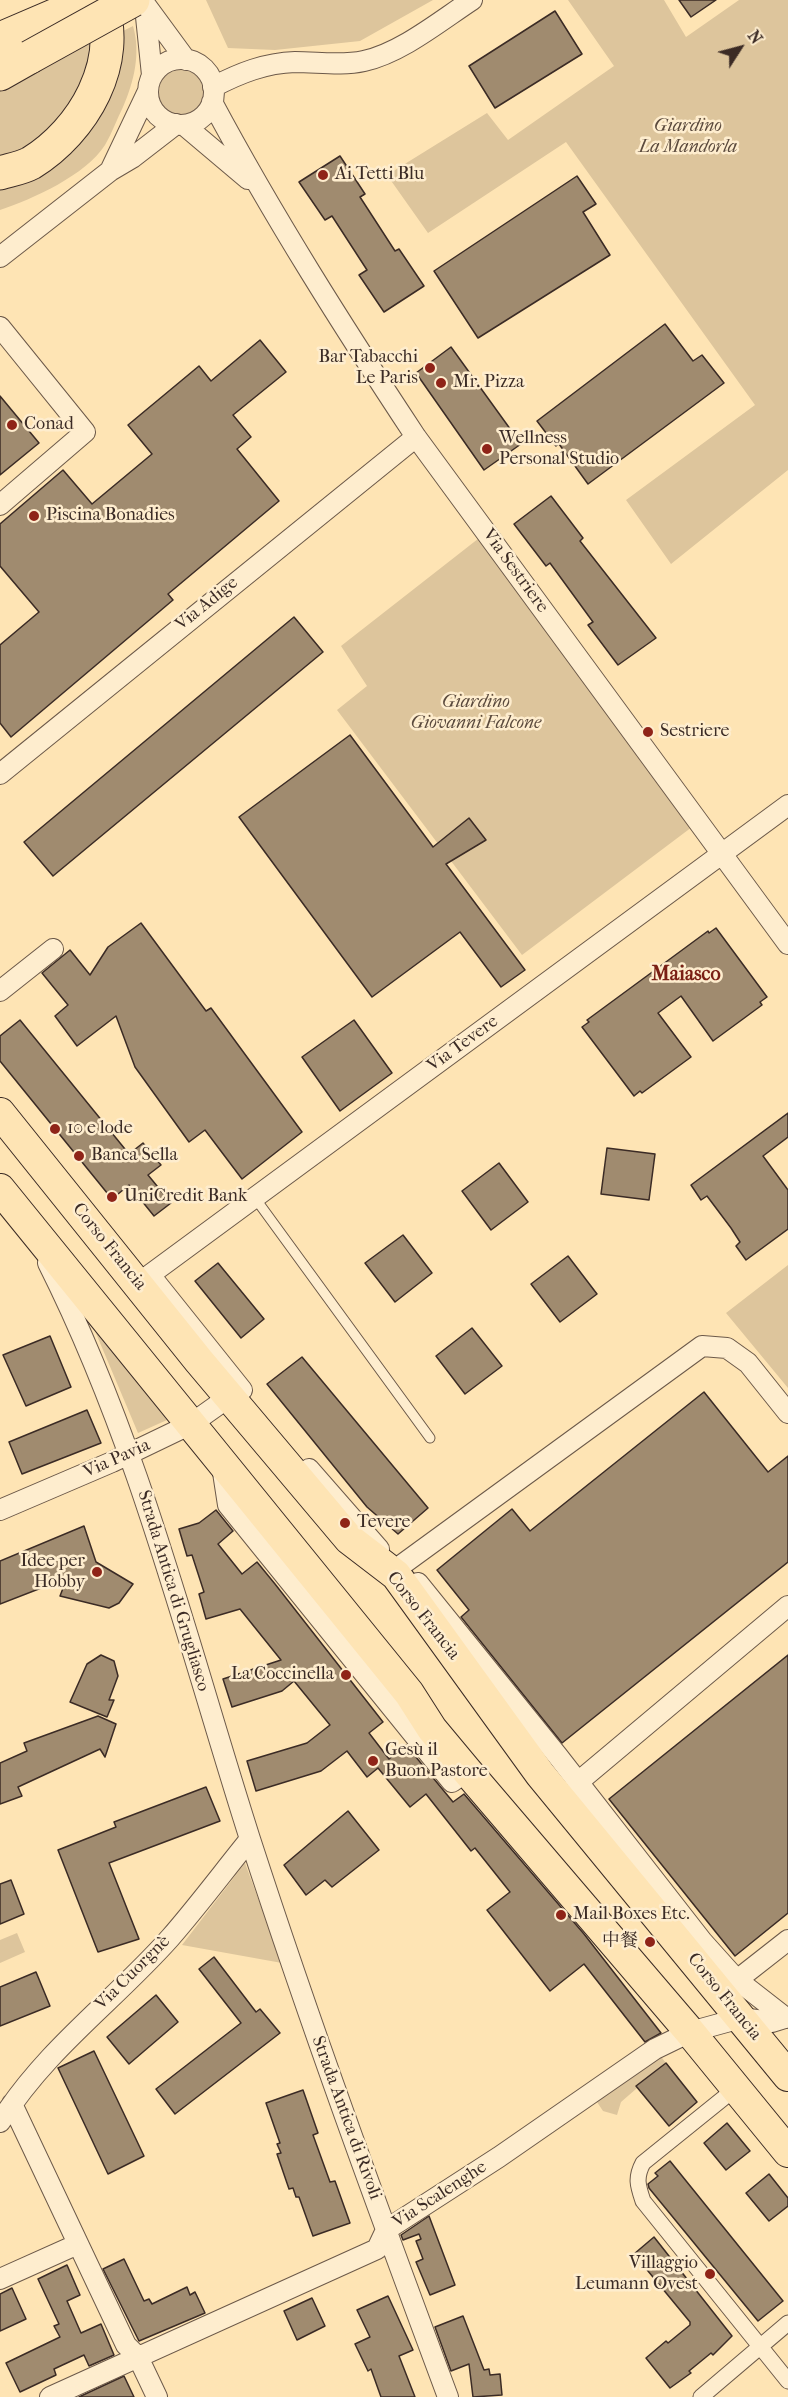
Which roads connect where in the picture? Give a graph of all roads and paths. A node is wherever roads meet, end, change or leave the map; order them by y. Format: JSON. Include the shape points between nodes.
{"nodes":[{"id":1,"x":91,"y":0,"type":"edge"},
{"id":2,"x":100,"y":0,"type":"edge"},
{"id":3,"x":472,"y":0,"type":"edge"},
{"id":4,"x":140,"y":2,"type":"edge"},
{"id":5,"x":15,"y":43,"type":"edge"},
{"id":6,"x":186,"y":60,"type":"junction"},
{"id":7,"x":0,"y":74,"type":"edge"},
{"id":8,"x":150,"y":83,"type":"junction"},
{"id":9,"x":212,"y":94,"type":"junction"},
{"id":10,"x":180,"y":125,"type":"junction"},
{"id":11,"x":110,"y":171,"type":"junction"},
{"id":12,"x":0,"y":173,"type":"edge"},
{"id":13,"x":257,"y":187,"type":"junction"},
{"id":14,"x":0,"y":257,"type":"edge"},
{"id":15,"x":0,"y":327,"type":"edge"},
{"id":16,"x":416,"y":437,"type":"junction"},
{"id":17,"x":0,"y":505,"type":"edge"},
{"id":18,"x":0,"y":774,"type":"edge"},
{"id":19,"x":788,"y":805,"type":"edge"},
{"id":20,"x":722,"y":854,"type":"junction"},
{"id":21,"x":788,"y":944,"type":"edge"},
{"id":22,"x":53,"y":949,"type":"dead end"},
{"id":23,"x":0,"y":992,"type":"edge"},
{"id":24,"x":0,"y":1113,"type":"edge"},
{"id":25,"x":0,"y":1189,"type":"edge"},
{"id":26,"x":255,"y":1198,"type":"junction"},
{"id":27,"x":144,"y":1279,"type":"junction"},
{"id":28,"x":90,"y":1321,"type":"junction"},
{"id":29,"x":229,"y":1397,"type":"junction"},
{"id":30,"x":788,"y":1413,"type":"edge"},
{"id":31,"x":192,"y":1425,"type":"junction"},
{"id":32,"x":430,"y":1438,"type":"dead end"},
{"id":33,"x":130,"y":1454,"type":"junction"},
{"id":34,"x":0,"y":1510,"type":"edge"},
{"id":35,"x":403,"y":1564,"type":"junction"},
{"id":36,"x":788,"y":1606,"type":"edge"},
{"id":37,"x":577,"y":1783,"type":"junction"},
{"id":38,"x":250,"y":1839,"type":"junction"},
{"id":39,"x":788,"y":1940,"type":"edge"},
{"id":40,"x":296,"y":1974,"type":"joint"},
{"id":41,"x":737,"y":1980,"type":"junction"},
{"id":42,"x":741,"y":2018,"type":"junction"},
{"id":43,"x":787,"y":2018,"type":"edge"},
{"id":44,"x":690,"y":2032,"type":"junction"},
{"id":45,"x":788,"y":2076,"type":"edge"},
{"id":46,"x":736,"y":2088,"type":"junction"},
{"id":47,"x":12,"y":2104,"type":"junction"},
{"id":48,"x":0,"y":2122,"type":"edge"},
{"id":49,"x":788,"y":2152,"type":"edge"},
{"id":50,"x":386,"y":2230,"type":"junction"},
{"id":51,"x":78,"y":2244,"type":"junction"},
{"id":52,"x":0,"y":2279,"type":"edge"},
{"id":53,"x":788,"y":2324,"type":"edge"},
{"id":54,"x":760,"y":2347,"type":"junction"},
{"id":55,"x":138,"y":2357,"type":"junction"},
{"id":56,"x":788,"y":2381,"type":"edge"},
{"id":57,"x":50,"y":2397,"type":"edge"},
{"id":58,"x":157,"y":2397,"type":"edge"},
{"id":59,"x":448,"y":2397,"type":"edge"},
{"id":60,"x":701,"y":2397,"type":"edge"}],
"edges":[{"from":1,"to":5,"type":"highway"},
{"from":2,"to":12,"type":"highway","via":[[106,43],[100,81],[82,115],[57,143],[29,164]]},
{"from":3,"to":9,"type":"street","via":[[410,41],[364,61],[261,66],[240,73]]},
{"from":4,"to":5,"type":"highway","bridge":true},
{"from":4,"to":6,"type":"street"},
{"from":4,"to":8,"type":"street"},
{"from":5,"to":7,"type":"highway"},
{"from":6,"to":8,"type":"street","via":[[167,62]]},
{"from":6,"to":9,"type":"street","via":[[204,69]]},
{"from":8,"to":10,"type":"street","via":[[153,110],[159,117]]},
{"from":8,"to":11,"type":"street"},
{"from":9,"to":10,"type":"street","via":[[201,117]]},
{"from":9,"to":13,"type":"street","name":"Via Sestriere"},
{"from":10,"to":11,"type":"street"},
{"from":10,"to":13,"type":"street","name":"Via Sestriere"},
{"from":11,"to":14,"type":"street"},
{"from":13,"to":16,"type":"street","name":"Via Sestriere"},
{"from":15,"to":17,"type":"street","via":[[85,432]]},
{"from":16,"to":18,"type":"street","name":"Via Adige"},
{"from":16,"to":20,"type":"street","name":"Via Sestriere"},
{"from":19,"to":20,"type":"street","name":"Via Tevere"},
{"from":20,"to":21,"type":"street","name":"Via Sestriere"},
{"from":20,"to":26,"type":"street","name":"Via Tevere"},
{"from":22,"to":23,"type":"street"},
{"from":24,"to":27,"type":"main road","name":"Corso Francia"},
{"from":25,"to":28,"type":"main road","via":[[25,1217]]},
{"from":26,"to":27,"type":"street","name":"Via Tevere"},
{"from":26,"to":32,"type":"lane"},
{"from":27,"to":29,"type":"main road","name":"Corso Francia"},
{"from":27,"to":35,"type":"street","name":"Corso Francia","via":[[381,1551]]},
{"from":28,"to":31,"type":"main road"},
{"from":28,"to":33,"type":"street","name":"Strada Antica di Grugliasco"},
{"from":29,"to":31,"type":"street","name":"Via Pavia"},
{"from":29,"to":42,"type":"main road","name":"Corso Francia","via":[[349,1539],[396,1575],[540,1774]]},
{"from":30,"to":35,"type":"street","name":"Corso Francia","via":[[748,1363],[727,1348],[702,1346]]},
{"from":31,"to":33,"type":"street","name":"Via Pavia"},
{"from":31,"to":44,"type":"main road","via":[[409,1693],[466,1771]]},
{"from":33,"to":34,"type":"street","name":"Via Pavia"},
{"from":33,"to":38,"type":"street","name":"Strada Antica di Grugliasco"},
{"from":35,"to":37,"type":"street","name":"Corso Francia"},
{"from":36,"to":37,"type":"street"},
{"from":37,"to":41,"type":"street","name":"Corso Francia"},
{"from":38,"to":40,"type":"street","name":"Strada Antica di Grugliasco"},
{"from":38,"to":47,"type":"street","name":"Via Cuorgnè","via":[[170,1939],[53,2051]]},
{"from":39,"to":41,"type":"street","name":"Corso Francia"},
{"from":40,"to":50,"type":"street","name":"Strada Antica di Rivoli"},
{"from":41,"to":43,"type":"street","name":"Corso Francia"},
{"from":42,"to":43,"type":"street","via":[[772,2022]]},
{"from":42,"to":44,"type":"street","name":"Via Scalenghe"},
{"from":42,"to":45,"type":"main road","name":"Corso Francia"},
{"from":44,"to":46,"type":"main road"},
{"from":44,"to":50,"type":"street","name":"Via Scalenghe","via":[[655,2049],[500,2157]]},
{"from":46,"to":49,"type":"main road"},
{"from":46,"to":54,"type":"street","via":[[643,2163],[637,2174],[638,2186],[643,2201]]},
{"from":47,"to":48,"type":"street","name":"Via Cuorgnè"},
{"from":47,"to":51,"type":"street"},
{"from":50,"to":55,"type":"street","name":"Via Scalenghe","via":[[377,2249]]},
{"from":50,"to":59,"type":"street","name":"Strada Antica di Rivoli"},
{"from":51,"to":52,"type":"street"},
{"from":51,"to":55,"type":"street","via":[[126,2345]]},
{"from":53,"to":54,"type":"street"},
{"from":54,"to":56,"type":"street"},
{"from":54,"to":60,"type":"street"},
{"from":55,"to":57,"type":"street","name":"Via Scalenghe"},
{"from":55,"to":58,"type":"street"}]}
